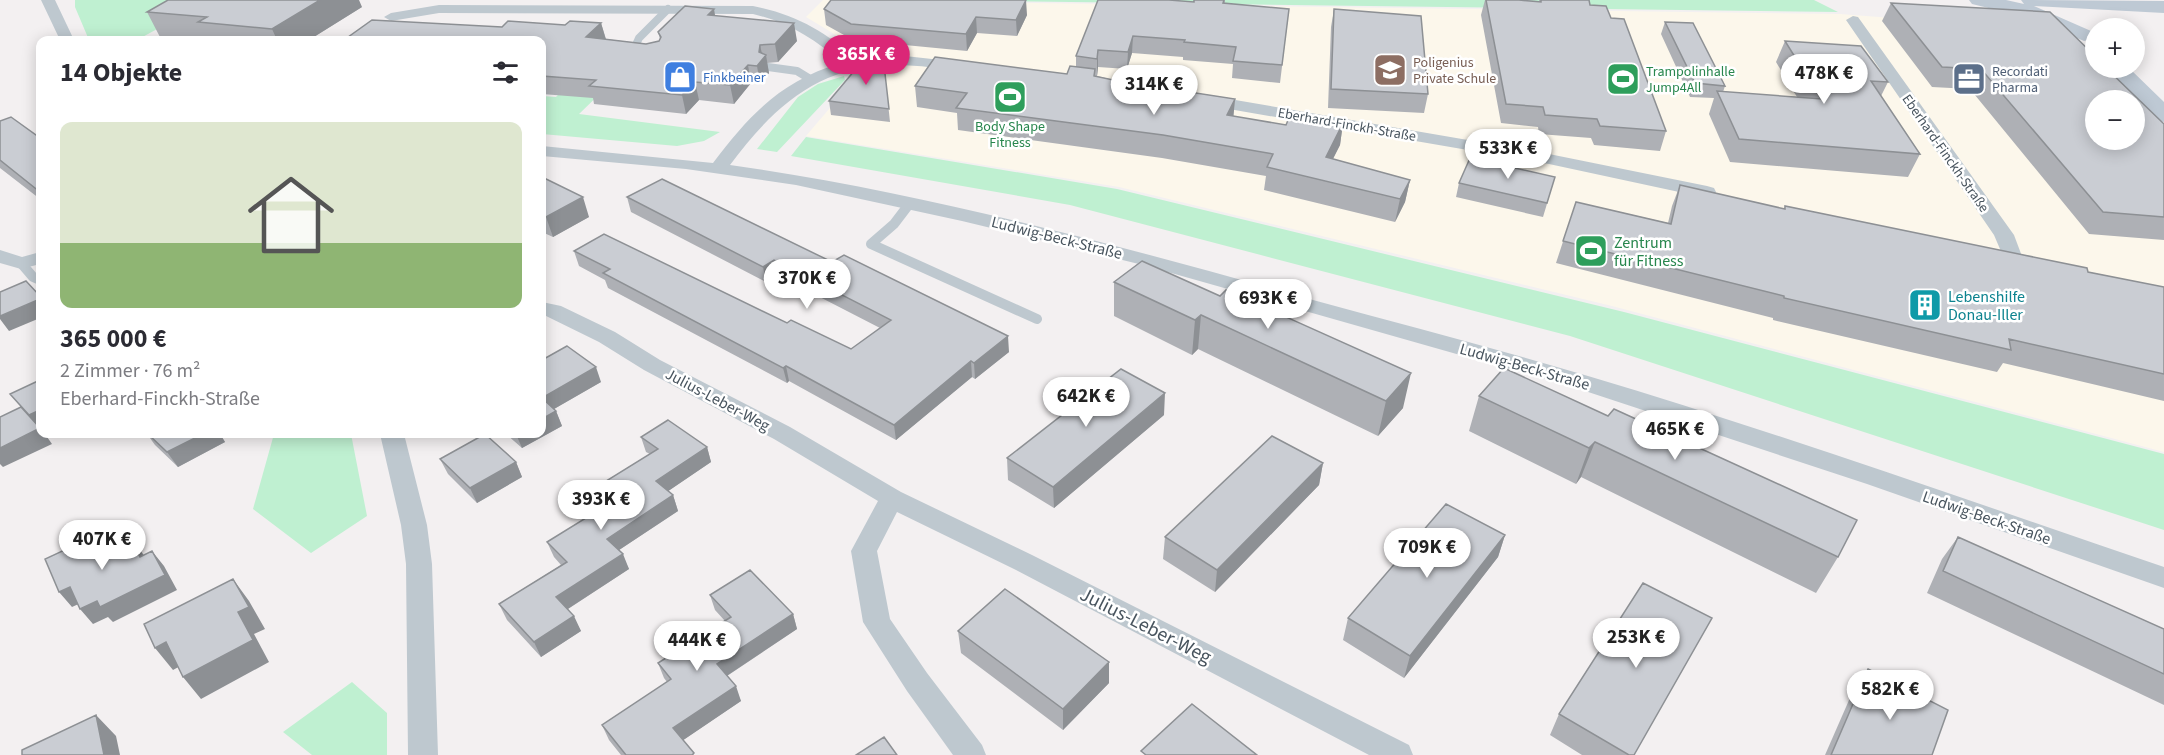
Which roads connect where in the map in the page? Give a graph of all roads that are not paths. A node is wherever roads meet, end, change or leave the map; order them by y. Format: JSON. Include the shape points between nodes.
{"nodes":[{"id":1,"x":48,"y":0,"type":"edge"},
{"id":2,"x":64,"y":0,"type":"edge"},
{"id":3,"x":1980,"y":0,"type":"edge"},
{"id":4,"x":2044,"y":0,"type":"edge"},
{"id":5,"x":2077,"y":2,"type":"edge"},
{"id":6,"x":2126,"y":5,"type":"junction"},
{"id":7,"x":2164,"y":7,"type":"edge"},
{"id":8,"x":668,"y":9,"type":"junction"},
{"id":9,"x":55,"y":16,"type":"junction"},
{"id":10,"x":392,"y":17,"type":"dead end"},
{"id":11,"x":2087,"y":18,"type":"edge"},
{"id":12,"x":2103,"y":18,"type":"edge"},
{"id":13,"x":1853,"y":20,"type":"dead end"},
{"id":14,"x":2085,"y":24,"type":"edge"},
{"id":15,"x":2085,"y":28,"type":"edge"},
{"id":16,"x":65,"y":36,"type":"edge"},
{"id":17,"x":651,"y":54,"type":"edge"},
{"id":18,"x":852,"y":65,"type":"junction"},
{"id":19,"x":768,"y":67,"type":"dead end"},
{"id":20,"x":2145,"y":67,"type":"edge"},
{"id":21,"x":979,"y":68,"type":"edge"},
{"id":22,"x":2127,"y":78,"type":"edge"},
{"id":23,"x":810,"y":79,"type":"junction"},
{"id":24,"x":2164,"y":85,"type":"edge"},
{"id":25,"x":1184,"y":97,"type":"edge"},
{"id":26,"x":2164,"y":115,"type":"edge"},
{"id":27,"x":546,"y":151,"type":"edge"},
{"id":28,"x":718,"y":168,"type":"junction"},
{"id":29,"x":1725,"y":196,"type":"edge"},
{"id":30,"x":910,"y":203,"type":"junction"},
{"id":31,"x":1990,"y":254,"type":"edge"},
{"id":32,"x":0,"y":256,"type":"edge"},
{"id":33,"x":31,"y":261,"type":"edge"},
{"id":34,"x":36,"y":278,"type":"edge"},
{"id":35,"x":546,"y":309,"type":"edge"},
{"id":36,"x":1037,"y":319,"type":"dead end"},
{"id":37,"x":393,"y":438,"type":"edge"},
{"id":38,"x":892,"y":498,"type":"junction"},
{"id":39,"x":2164,"y":578,"type":"edge"},
{"id":40,"x":423,"y":755,"type":"edge"},
{"id":41,"x":971,"y":755,"type":"edge"},
{"id":42,"x":1398,"y":755,"type":"edge"}],
"edges":[{"from":1,"to":9,"type":"street"},
{"from":2,"to":9,"type":"street"},
{"from":3,"to":15,"type":"street"},
{"from":4,"to":5,"type":"street"},
{"from":4,"to":14,"type":"street"},
{"from":5,"to":6,"type":"street"},
{"from":5,"to":11,"type":"street"},
{"from":6,"to":7,"type":"street"},
{"from":6,"to":12,"type":"street","via":[[2107,10]]},
{"from":8,"to":10,"type":"street","via":[[439,9]]},
{"from":8,"to":17,"type":"lane","via":[[634,47]]},
{"from":8,"to":18,"type":"street","via":[[741,10],[775,15],[812,31]]},
{"from":9,"to":16,"type":"street"},
{"from":13,"to":31,"type":"street","name":"Eberhard-Finckh-Straße","via":[[2019,260]]},
{"from":18,"to":21,"type":"street","via":[[896,60]]},
{"from":18,"to":23,"type":"street"},
{"from":19,"to":23,"type":"lane","via":[[797,71]]},
{"from":20,"to":24,"type":"street"},
{"from":22,"to":26,"type":"street"},
{"from":23,"to":28,"type":"street","via":[[769,107]]},
{"from":25,"to":29,"type":"street","name":"Eberhard-Finckh-Straße","via":[[1549,159]]},
{"from":27,"to":28,"type":"street","name":"Ludwig-Beck-Straße"},
{"from":28,"to":30,"type":"street","name":"Ludwig-Beck-Straße"},
{"from":30,"to":36,"type":"lane","via":[[871,244]]},
{"from":30,"to":39,"type":"street","name":"Ludwig-Beck-Straße","via":[[1149,260],[1581,382],[1876,478]]},
{"from":32,"to":33,"type":"street"},
{"from":33,"to":34,"type":"lane"},
{"from":35,"to":38,"type":"street","name":"Julius-Leber-Weg","via":[[607,337]]},
{"from":37,"to":40,"type":"street","via":[[419,564]]},
{"from":38,"to":41,"type":"street","via":[[864,551],[877,622]]},
{"from":38,"to":42,"type":"street","name":"Julius-Leber-Weg"}]}
